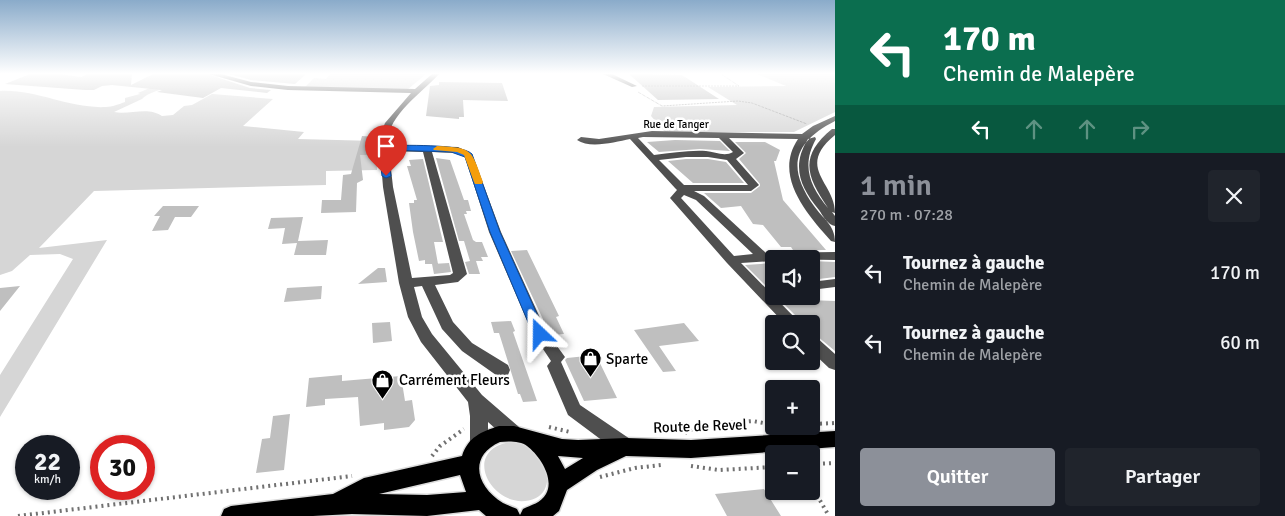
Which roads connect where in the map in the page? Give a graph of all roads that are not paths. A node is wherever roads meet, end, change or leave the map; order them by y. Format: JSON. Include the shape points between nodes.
{"nodes":[{"id":1,"x":409,"y":98,"type":"edge"},
{"id":2,"x":835,"y":118,"type":"edge"},
{"id":3,"x":835,"y":124,"type":"edge"},
{"id":4,"x":835,"y":131,"type":"edge"},
{"id":5,"x":721,"y":135,"type":"junction"},
{"id":6,"x":631,"y":136,"type":"junction"},
{"id":7,"x":772,"y":136,"type":"junction"},
{"id":8,"x":804,"y":137,"type":"junction"},
{"id":9,"x":581,"y":140,"type":"dead end"},
{"id":10,"x":797,"y":147,"type":"junction"},
{"id":11,"x":383,"y":148,"type":"junction"},
{"id":12,"x":426,"y":148,"type":"junction"},
{"id":13,"x":653,"y":158,"type":"junction"},
{"id":14,"x":730,"y":158,"type":"junction"},
{"id":15,"x":682,"y":189,"type":"junction"},
{"id":16,"x":835,"y":210,"type":"edge"},
{"id":17,"x":835,"y":223,"type":"edge"},
{"id":18,"x":835,"y":238,"type":"edge"},
{"id":19,"x":835,"y":256,"type":"edge"},
{"id":20,"x":763,"y":257,"type":"junction"},
{"id":21,"x":731,"y":260,"type":"junction"},
{"id":22,"x":426,"y":281,"type":"junction"},
{"id":23,"x":406,"y":283,"type":"junction"},
{"id":24,"x":835,"y":283,"type":"edge"},
{"id":25,"x":820,"y":285,"type":"edge"},
{"id":26,"x":765,"y":288,"type":"edge"},
{"id":27,"x":779,"y":305,"type":"edge"},
{"id":28,"x":787,"y":315,"type":"edge"},
{"id":29,"x":820,"y":350,"type":"edge"},
{"id":30,"x":835,"y":364,"type":"edge"},
{"id":31,"x":502,"y":370,"type":"dead end"},
{"id":32,"x":476,"y":400,"type":"junction"},
{"id":33,"x":513,"y":433,"type":"junction"},
{"id":34,"x":835,"y":439,"type":"edge"},
{"id":35,"x":532,"y":440,"type":"junction"},
{"id":36,"x":479,"y":445,"type":"junction"},
{"id":37,"x":626,"y":447,"type":"junction"},
{"id":38,"x":468,"y":464,"type":"junction"},
{"id":39,"x":558,"y":485,"type":"junction"},
{"id":40,"x":335,"y":504,"type":"junction"},
{"id":41,"x":496,"y":510,"type":"edge"},
{"id":42,"x":535,"y":515,"type":"edge"},
{"id":43,"x":231,"y":516,"type":"edge"},
{"id":44,"x":314,"y":516,"type":"edge"}],
"edges":[{"from":1,"to":11,"type":"street","via":[[388,125]]},
{"from":2,"to":8,"type":"street"},
{"from":3,"to":17,"type":"street","via":[[812,140],[803,158],[807,184]]},
{"from":4,"to":16,"type":"street","via":[[818,145],[812,160],[819,186]]},
{"from":5,"to":6,"type":"street","name":"Rue de Tanger"},
{"from":5,"to":7,"type":"street","name":"Rue de Tanger"},
{"from":5,"to":14,"type":"street","via":[[739,153]]},
{"from":6,"to":9,"type":"street","name":"Rue de Tanger","via":[[606,142]]},
{"from":6,"to":13,"type":"street"},
{"from":7,"to":8,"type":"street","name":"Rue de Tanger"},
{"from":7,"to":10,"type":"street","name":"Rue de Tanger"},
{"from":8,"to":10,"type":"street"},
{"from":10,"to":18,"type":"street","via":[[793,159],[797,184],[809,206]]},
{"from":11,"to":12,"type":"street"},
{"from":11,"to":23,"type":"street"},
{"from":12,"to":22,"type":"street","via":[[460,274],[453,279]]},
{"from":12,"to":37,"type":"street","via":[[458,150],[469,156],[495,232],[540,334],[556,362],[574,410]]},
{"from":13,"to":14,"type":"street","via":[[708,154]]},
{"from":13,"to":15,"type":"street"},
{"from":14,"to":15,"type":"street","via":[[754,185],[751,188]]},
{"from":15,"to":20,"type":"street","via":[[700,198]]},
{"from":15,"to":21,"type":"street","via":[[675,198]]},
{"from":19,"to":20,"type":"street"},
{"from":20,"to":21,"type":"street"},
{"from":21,"to":26,"type":"street"},
{"from":22,"to":23,"type":"street"},
{"from":22,"to":31,"type":"street","via":[[447,325],[467,346]]},
{"from":23,"to":32,"type":"street","via":[[414,317],[426,338]]},
{"from":24,"to":25,"type":"street"},
{"from":27,"to":28,"type":"street"},
{"from":29,"to":30,"type":"street"},
{"from":32,"to":33,"type":"street"},
{"from":32,"to":36,"type":"street"},
{"from":33,"to":35,"type":"main road","name":"Route de Revel"},
{"from":33,"to":36,"type":"main road","via":[[488,438]]},
{"from":34,"to":37,"type":"main road","name":"Route de Revel","via":[[690,449]]},
{"from":35,"to":37,"type":"main road","name":"Route de Revel","via":[[563,448]]},
{"from":35,"to":39,"type":"main road","name":"Route de Revel","via":[[552,459]]},
{"from":36,"to":38,"type":"main road","via":[[469,457]]},
{"from":37,"to":39,"type":"main road","name":"Route de Revel","via":[[590,464]]},
{"from":38,"to":40,"type":"main road","via":[[364,488]]},
{"from":38,"to":41,"type":"main road","via":[[471,482]]},
{"from":39,"to":42,"type":"main road","via":[[548,507]]},
{"from":40,"to":41,"type":"main road","via":[[459,505]]},
{"from":40,"to":43,"type":"main road"},
{"from":40,"to":44,"type":"street"}]}
